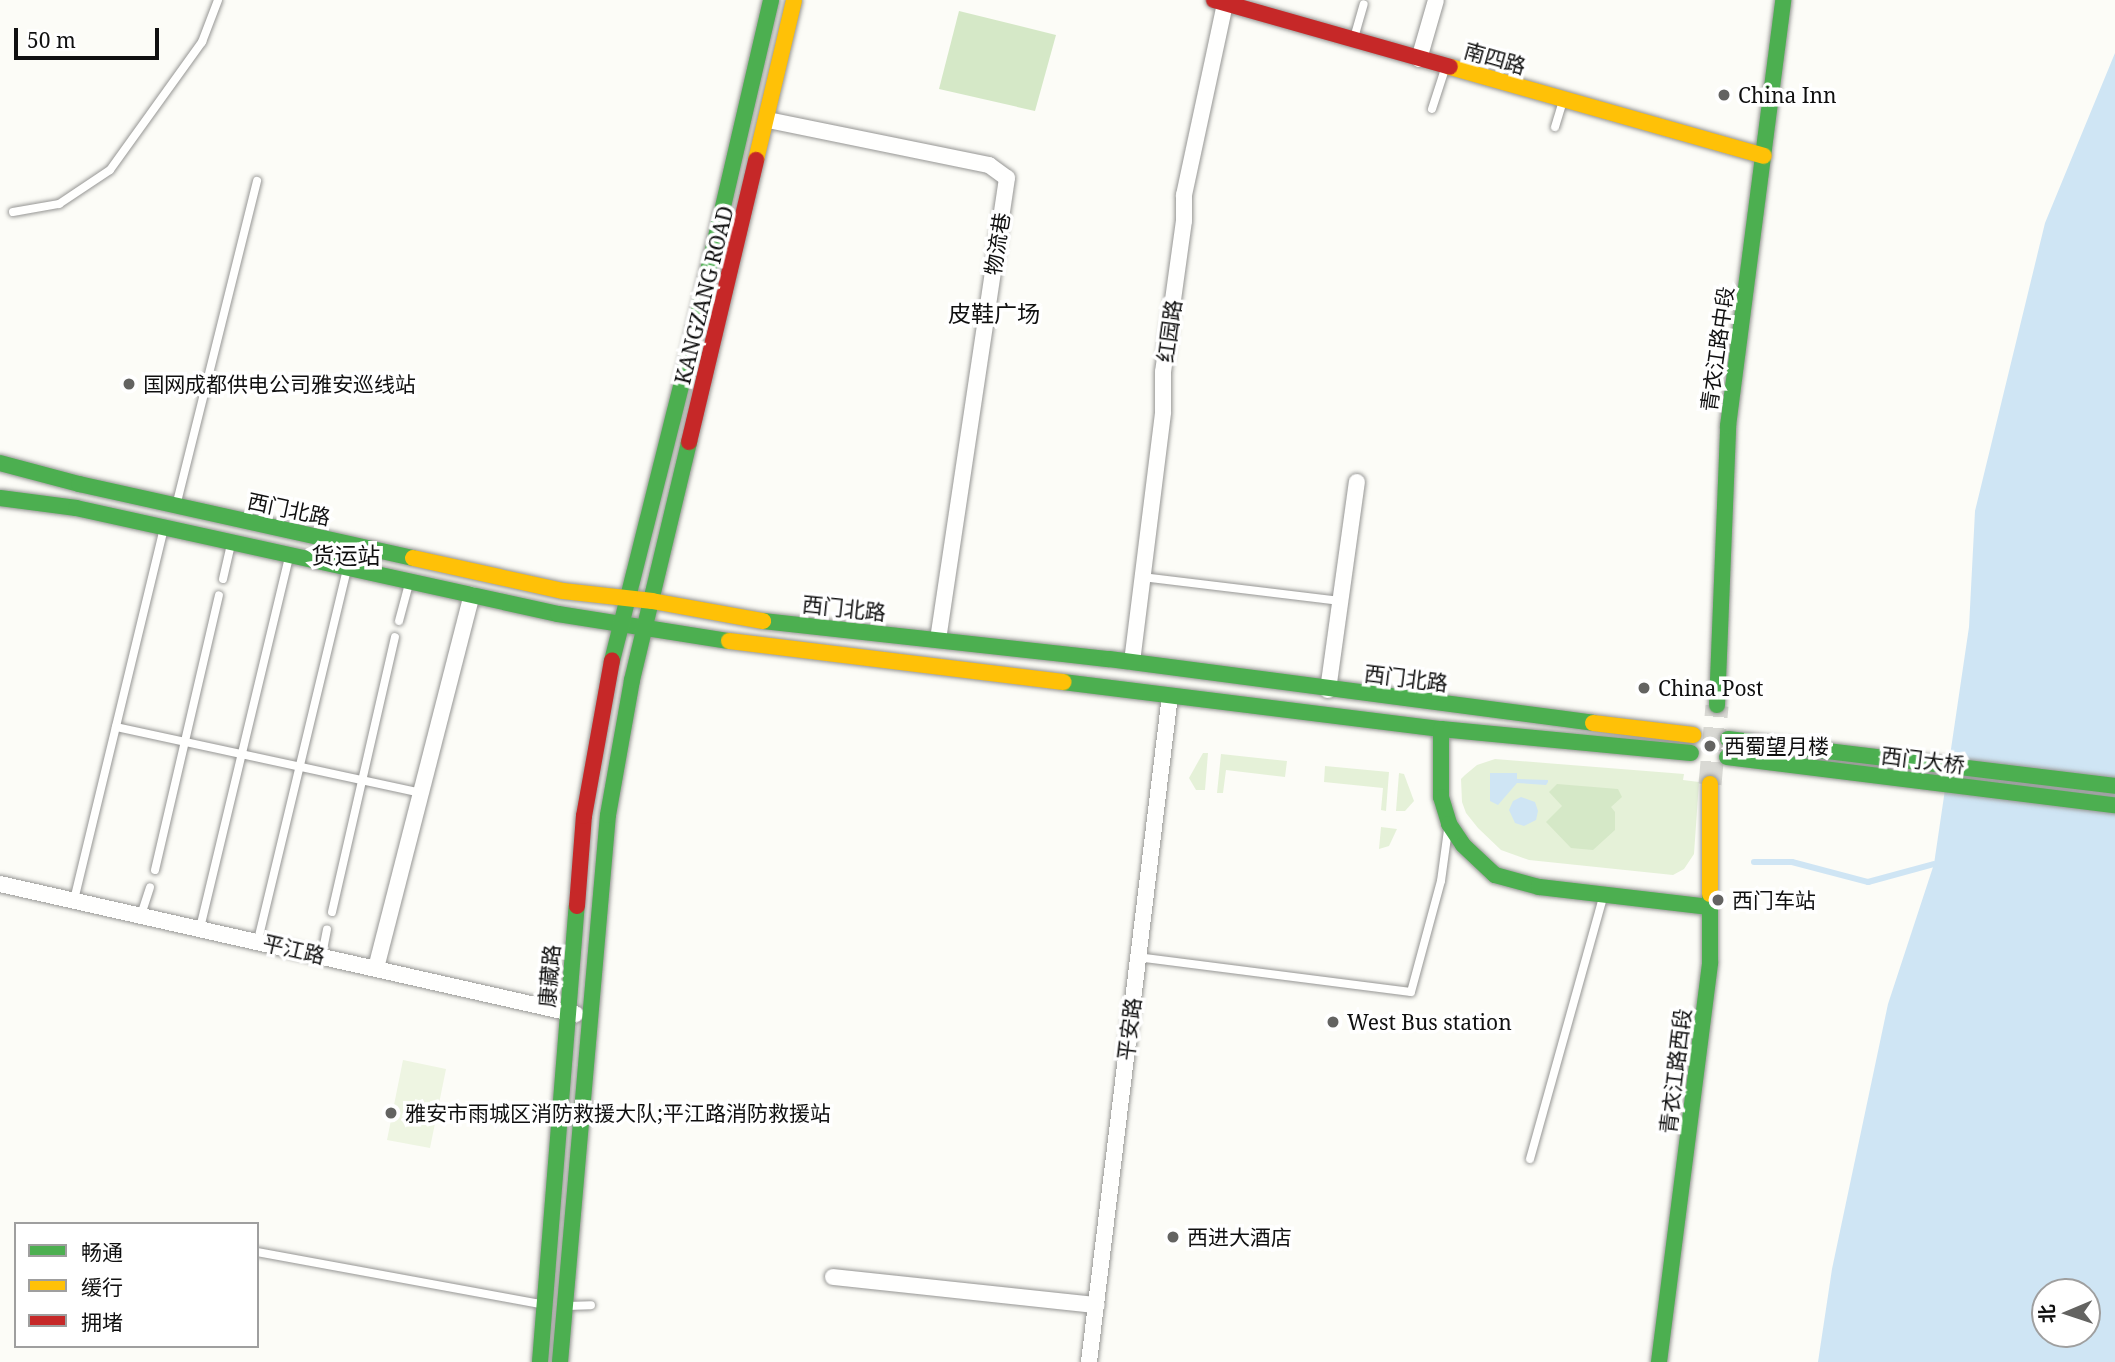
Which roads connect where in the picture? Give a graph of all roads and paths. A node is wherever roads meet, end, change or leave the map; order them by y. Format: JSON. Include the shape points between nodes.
{"nodes":[{"id":1,"x":218,"y":0,"type":"edge"},
{"id":2,"x":771,"y":0,"type":"edge"},
{"id":3,"x":794,"y":0,"type":"edge"},
{"id":4,"x":1436,"y":0,"type":"edge"},
{"id":5,"x":1783,"y":0,"type":"edge"},
{"id":6,"x":1220,"y":1,"type":"edge"},
{"id":7,"x":1364,"y":4,"type":"dead end"},
{"id":8,"x":1353,"y":40,"type":"junction"},
{"id":9,"x":1419,"y":59,"type":"junction"},
{"id":10,"x":1446,"y":66,"type":"junction"},
{"id":11,"x":1563,"y":99,"type":"junction"},
{"id":12,"x":1432,"y":109,"type":"dead end"},
{"id":13,"x":768,"y":120,"type":"junction"},
{"id":14,"x":1555,"y":127,"type":"dead end"},
{"id":15,"x":1764,"y":156,"type":"junction"},
{"id":16,"x":257,"y":181,"type":"dead end"},
{"id":17,"x":13,"y":212,"type":"dead end"},
{"id":18,"x":0,"y":463,"type":"edge"},
{"id":19,"x":1357,"y":482,"type":"dead end"},
{"id":20,"x":0,"y":498,"type":"edge"},
{"id":21,"x":176,"y":505,"type":"junction"},
{"id":22,"x":164,"y":528,"type":"junction"},
{"id":23,"x":231,"y":543,"type":"junction"},
{"id":24,"x":290,"y":555,"type":"junction"},
{"id":25,"x":347,"y":567,"type":"junction"},
{"id":26,"x":1142,"y":577,"type":"junction"},
{"id":27,"x":223,"y":579,"type":"dead end"},
{"id":28,"x":409,"y":581,"type":"junction"},
{"id":29,"x":219,"y":595,"type":"dead end"},
{"id":30,"x":472,"y":595,"type":"junction"},
{"id":31,"x":629,"y":598,"type":"junction"},
{"id":32,"x":652,"y":601,"type":"junction"},
{"id":33,"x":1340,"y":601,"type":"junction"},
{"id":34,"x":399,"y":621,"type":"dead end"},
{"id":35,"x":623,"y":624,"type":"junction"},
{"id":36,"x":646,"y":628,"type":"junction"},
{"id":37,"x":395,"y":637,"type":"dead end"},
{"id":38,"x":938,"y":639,"type":"junction"},
{"id":39,"x":1132,"y":662,"type":"junction"},
{"id":40,"x":1328,"y":690,"type":"junction"},
{"id":41,"x":1170,"y":696,"type":"junction"},
{"id":42,"x":1717,"y":705,"type":"tunnel mouth"},
{"id":43,"x":116,"y":727,"type":"junction"},
{"id":44,"x":1441,"y":729,"type":"junction"},
{"id":45,"x":1693,"y":735,"type":"dead end"},
{"id":46,"x":1728,"y":739,"type":"dead end"},
{"id":47,"x":186,"y":742,"type":"junction"},
{"id":48,"x":1691,"y":753,"type":"dead end"},
{"id":49,"x":242,"y":754,"type":"junction"},
{"id":50,"x":1727,"y":757,"type":"dead end"},
{"id":51,"x":300,"y":766,"type":"junction"},
{"id":52,"x":362,"y":780,"type":"junction"},
{"id":53,"x":1710,"y":784,"type":"tunnel mouth"},
{"id":54,"x":2115,"y":786,"type":"edge"},
{"id":55,"x":421,"y":793,"type":"junction"},
{"id":56,"x":2115,"y":805,"type":"edge"},
{"id":57,"x":1449,"y":824,"type":"junction"},
{"id":58,"x":155,"y":870,"type":"dead end"},
{"id":59,"x":0,"y":884,"type":"edge"},
{"id":60,"x":150,"y":887,"type":"dead end"},
{"id":61,"x":1603,"y":897,"type":"junction"},
{"id":62,"x":74,"y":900,"type":"junction"},
{"id":63,"x":1710,"y":907,"type":"junction"},
{"id":64,"x":332,"y":912,"type":"dead end"},
{"id":65,"x":142,"y":915,"type":"junction"},
{"id":66,"x":200,"y":928,"type":"junction"},
{"id":67,"x":327,"y":929,"type":"dead end"},
{"id":68,"x":258,"y":940,"type":"junction"},
{"id":69,"x":322,"y":955,"type":"junction"},
{"id":70,"x":1137,"y":957,"type":"junction"},
{"id":71,"x":376,"y":968,"type":"junction"},
{"id":72,"x":566,"y":1014,"type":"junction"},
{"id":73,"x":588,"y":1015,"type":"junction"},
{"id":74,"x":1530,"y":1159,"type":"dead end"},
{"id":75,"x":259,"y":1252,"type":"edge"},
{"id":76,"x":833,"y":1277,"type":"dead end"},
{"id":77,"x":544,"y":1305,"type":"junction"},
{"id":78,"x":591,"y":1305,"type":"dead end"},
{"id":79,"x":1097,"y":1305,"type":"junction"},
{"id":80,"x":567,"y":1306,"type":"junction"},
{"id":81,"x":540,"y":1362,"type":"edge"},
{"id":82,"x":560,"y":1362,"type":"edge"},
{"id":83,"x":1089,"y":1362,"type":"edge"},
{"id":84,"x":1659,"y":1362,"type":"edge"}],
"edges":[{"from":1,"to":17,"type":"lane","via":[[202,42],[110,170],[59,204]]},
{"from":2,"to":31,"type":"main road","name":"KANGZANG ROAD"},
{"from":3,"to":13,"type":"main road","name":"KANGZANG ROAD"},
{"from":4,"to":9,"type":"street"},
{"from":5,"to":15,"type":"main road","name":"青衣江路中段"},
{"from":6,"to":8,"type":"main road","name":"南四路"},
{"from":6,"to":26,"type":"street","name":"红园路","via":[[1184,195]]},
{"from":7,"to":8,"type":"lane"},
{"from":8,"to":9,"type":"main road","name":"南四路"},
{"from":9,"to":10,"type":"main road","name":"南四路"},
{"from":10,"to":11,"type":"main road","name":"南四路"},
{"from":10,"to":12,"type":"lane"},
{"from":11,"to":14,"type":"lane"},
{"from":11,"to":15,"type":"main road","name":"南四路"},
{"from":13,"to":32,"type":"main road","name":"KANGZANG ROAD"},
{"from":13,"to":38,"type":"street","name":"物流巷","via":[[989,165],[1012,178]]},
{"from":15,"to":42,"type":"main road","name":"青衣江路中段","via":[[1728,426]]},
{"from":16,"to":21,"type":"lane"},
{"from":18,"to":21,"type":"main road","name":"西门北路"},
{"from":19,"to":33,"type":"street"},
{"from":20,"to":22,"type":"main road","via":[[76,508]]},
{"from":21,"to":31,"type":"main road","name":"西门北路","via":[[563,591]]},
{"from":22,"to":23,"type":"main road"},
{"from":22,"to":43,"type":"lane"},
{"from":23,"to":24,"type":"main road"},
{"from":23,"to":27,"type":"lane"},
{"from":24,"to":25,"type":"main road"},
{"from":24,"to":49,"type":"lane"},
{"from":25,"to":28,"type":"main road"},
{"from":25,"to":51,"type":"lane"},
{"from":26,"to":33,"type":"lane"},
{"from":26,"to":39,"type":"street","name":"红园路"},
{"from":28,"to":30,"type":"main road"},
{"from":28,"to":34,"type":"lane"},
{"from":29,"to":47,"type":"lane"},
{"from":30,"to":35,"type":"main road"},
{"from":30,"to":55,"type":"street"},
{"from":31,"to":32,"type":"main road","name":"西门北路"},
{"from":31,"to":35,"type":"main road","name":"康藏路"},
{"from":32,"to":36,"type":"main road","name":"康藏路"},
{"from":32,"to":38,"type":"main road","name":"西门北路","via":[[734,618]]},
{"from":33,"to":40,"type":"street"},
{"from":35,"to":36,"type":"main road"},
{"from":35,"to":72,"type":"main road","name":"康藏路","via":[[608,675],[584,816]]},
{"from":36,"to":41,"type":"main road"},
{"from":36,"to":73,"type":"main road","name":"康藏路","via":[[608,815]]},
{"from":37,"to":52,"type":"lane"},
{"from":38,"to":39,"type":"main road","name":"西门北路"},
{"from":39,"to":40,"type":"main road","name":"西门北路"},
{"from":40,"to":45,"type":"main road","name":"西门北路"},
{"from":41,"to":44,"type":"main road"},
{"from":41,"to":70,"type":"street","name":"平安路"},
{"from":43,"to":47,"type":"lane"},
{"from":43,"to":62,"type":"lane"},
{"from":44,"to":48,"type":"main road"},
{"from":44,"to":57,"type":"main road","via":[[1441,797]]},
{"from":46,"to":54,"type":"main road","name":"西门大桥"},
{"from":47,"to":49,"type":"lane"},
{"from":47,"to":58,"type":"lane"},
{"from":49,"to":51,"type":"lane"},
{"from":49,"to":66,"type":"lane"},
{"from":50,"to":56,"type":"main road","name":"西门大桥"},
{"from":51,"to":52,"type":"lane"},
{"from":51,"to":68,"type":"lane"},
{"from":52,"to":55,"type":"lane"},
{"from":52,"to":64,"type":"lane"},
{"from":53,"to":63,"type":"main road","name":"青衣江路西段"},
{"from":55,"to":71,"type":"street"},
{"from":57,"to":61,"type":"main road","via":[[1463,845],[1494,874]]},
{"from":57,"to":70,"type":"lane","via":[[1441,881],[1410,992]]},
{"from":59,"to":62,"type":"street","name":"平江路"},
{"from":60,"to":65,"type":"lane"},
{"from":61,"to":63,"type":"main road"},
{"from":61,"to":74,"type":"lane"},
{"from":62,"to":65,"type":"street","name":"平江路"},
{"from":63,"to":84,"type":"main road","name":"青衣江路西段","via":[[1710,961]]},
{"from":65,"to":66,"type":"street","name":"平江路"},
{"from":66,"to":68,"type":"street","name":"平江路"},
{"from":67,"to":69,"type":"lane"},
{"from":68,"to":69,"type":"street","name":"平江路"},
{"from":69,"to":71,"type":"street","name":"平江路"},
{"from":70,"to":79,"type":"street","name":"平安路"},
{"from":71,"to":72,"type":"street","name":"平江路"},
{"from":72,"to":73,"type":"street","name":"平江路"},
{"from":72,"to":77,"type":"main road","name":"康藏路"},
{"from":73,"to":80,"type":"main road","name":"康藏路"},
{"from":75,"to":77,"type":"lane"},
{"from":76,"to":79,"type":"street"},
{"from":77,"to":80,"type":"lane"},
{"from":77,"to":81,"type":"main road","name":"康藏路"},
{"from":78,"to":80,"type":"lane"},
{"from":79,"to":83,"type":"street","name":"平安路"},
{"from":80,"to":82,"type":"main road","name":"康藏路"}]}
